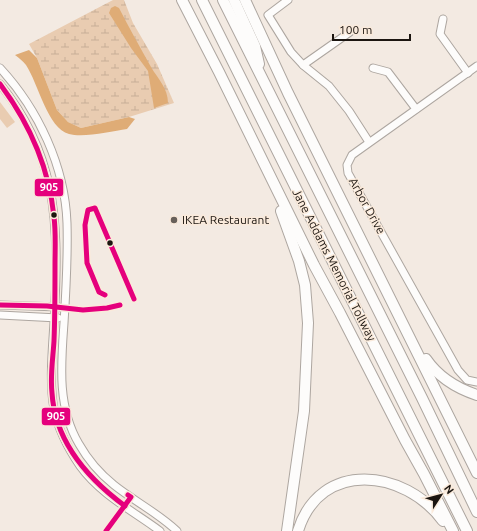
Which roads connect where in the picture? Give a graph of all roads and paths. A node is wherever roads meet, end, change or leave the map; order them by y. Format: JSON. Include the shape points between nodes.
{"nodes":[{"id":1,"x":182,"y":0,"type":"edge"},
{"id":2,"x":202,"y":0,"type":"edge"},
{"id":3,"x":223,"y":0,"type":"edge"},
{"id":4,"x":234,"y":0,"type":"edge"},
{"id":5,"x":246,"y":0,"type":"edge"},
{"id":6,"x":288,"y":0,"type":"edge"},
{"id":7,"x":443,"y":19,"type":"dead end"},
{"id":8,"x":350,"y":32,"type":"dead end"},
{"id":9,"x":303,"y":65,"type":"junction"},
{"id":10,"x":477,"y":66,"type":"edge"},
{"id":11,"x":0,"y":68,"type":"edge"},
{"id":12,"x":373,"y":68,"type":"dead end"},
{"id":13,"x":219,"y":72,"type":"junction"},
{"id":14,"x":468,"y":73,"type":"junction"},
{"id":15,"x":261,"y":76,"type":"junction"},
{"id":16,"x":0,"y":84,"type":"edge"},
{"id":17,"x":416,"y":109,"type":"junction"},
{"id":18,"x":369,"y":142,"type":"junction"},
{"id":19,"x":374,"y":267,"type":"junction"},
{"id":20,"x":0,"y":305,"type":"edge"},
{"id":21,"x":55,"y":307,"type":"junction"},
{"id":22,"x":65,"y":308,"type":"junction"},
{"id":23,"x":0,"y":315,"type":"edge"},
{"id":24,"x":55,"y":318,"type":"junction"},
{"id":25,"x":64,"y":318,"type":"junction"},
{"id":26,"x":477,"y":382,"type":"edge"},
{"id":27,"x":477,"y":395,"type":"edge"},
{"id":28,"x":477,"y":473,"type":"edge"},
{"id":29,"x":477,"y":512,"type":"edge"},
{"id":30,"x":160,"y":531,"type":"edge"},
{"id":31,"x":177,"y":531,"type":"edge"},
{"id":32,"x":287,"y":531,"type":"edge"},
{"id":33,"x":298,"y":531,"type":"edge"},
{"id":34,"x":452,"y":531,"type":"edge"},
{"id":35,"x":467,"y":531,"type":"edge"}],
"edges":[{"from":1,"to":13,"type":"highway"},
{"from":2,"to":35,"type":"highway","name":"Jane Addams Memorial Tollway"},
{"from":3,"to":15,"type":"highway","name":"Jane Addams Memorial Tollway"},
{"from":4,"to":15,"type":"highway","via":[[255,46]]},
{"from":5,"to":19,"type":"highway","via":[[288,93]]},
{"from":6,"to":9,"type":"street","via":[[268,15],[291,52]]},
{"from":7,"to":14,"type":"street","via":[[440,34]]},
{"from":8,"to":9,"type":"street"},
{"from":9,"to":18,"type":"street","via":[[329,86]]},
{"from":10,"to":14,"type":"street","name":"Arbor Drive"},
{"from":11,"to":22,"type":"street","via":[[36,118],[53,155],[60,179],[67,223]]},
{"from":12,"to":17,"type":"street","via":[[388,72]]},
{"from":13,"to":32,"type":"highway","via":[[284,218],[305,285],[308,323],[304,411]]},
{"from":13,"to":34,"type":"highway","via":[[314,265]]},
{"from":14,"to":17,"type":"street","name":"Arbor Drive"},
{"from":15,"to":29,"type":"highway","name":"Jane Addams Memorial Tollway"},
{"from":16,"to":21,"type":"street","via":[[23,115],[46,170],[54,213]]},
{"from":17,"to":18,"type":"street","name":"Arbor Drive"},
{"from":18,"to":26,"type":"street","name":"Arbor Drive","via":[[350,158],[347,165],[348,174],[458,370],[467,380]]},
{"from":19,"to":27,"type":"highway","via":[[399,304],[432,367],[444,380]]},
{"from":19,"to":28,"type":"highway"},
{"from":20,"to":21,"type":"street"},
{"from":21,"to":22,"type":"street"},
{"from":21,"to":24,"type":"street"},
{"from":22,"to":25,"type":"street"},
{"from":23,"to":24,"type":"street"},
{"from":24,"to":25,"type":"street"},
{"from":24,"to":30,"type":"street","via":[[52,393],[56,420],[70,450],[92,480]]},
{"from":25,"to":31,"type":"street","via":[[62,379],[64,402],[72,431],[87,457],[106,478]]},
{"from":33,"to":34,"type":"highway","via":[[304,514],[320,495],[341,483],[358,479],[382,481],[413,492],[436,512]]}]}
